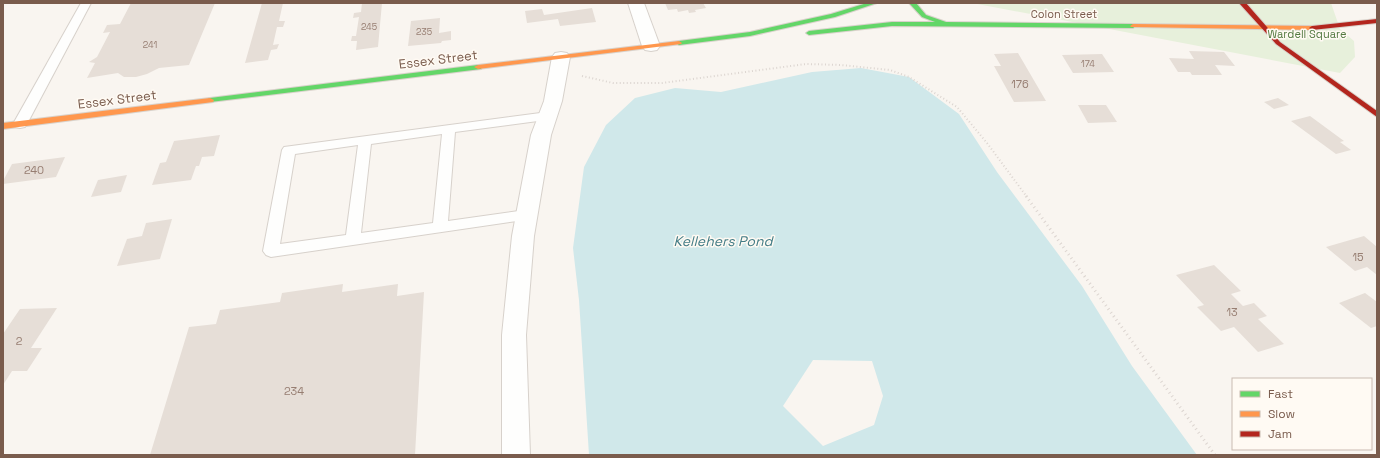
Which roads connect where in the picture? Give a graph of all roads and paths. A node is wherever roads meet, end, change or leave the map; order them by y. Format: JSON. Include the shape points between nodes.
{"nodes":[{"id":1,"x":86,"y":3,"type":"edge"},
{"id":2,"x":636,"y":3,"type":"edge"},
{"id":3,"x":874,"y":3,"type":"edge"},
{"id":4,"x":912,"y":3,"type":"edge"},
{"id":5,"x":1242,"y":3,"type":"edge"},
{"id":6,"x":1377,"y":21,"type":"edge"},
{"id":7,"x":947,"y":25,"type":"junction"},
{"id":8,"x":1265,"y":29,"type":"junction"},
{"id":9,"x":750,"y":34,"type":"junction"},
{"id":10,"x":651,"y":46,"type":"junction"},
{"id":11,"x":560,"y":64,"type":"junction"},
{"id":12,"x":1377,"y":115,"type":"edge"},
{"id":13,"x":548,"y":116,"type":"junction"},
{"id":14,"x":20,"y":124,"type":"junction"},
{"id":15,"x":3,"y":126,"type":"edge"},
{"id":16,"x":449,"y":129,"type":"junction"},
{"id":17,"x":365,"y":140,"type":"junction"},
{"id":18,"x":526,"y":215,"type":"junction"},
{"id":19,"x":440,"y":227,"type":"junction"},
{"id":20,"x":353,"y":240,"type":"junction"},
{"id":21,"x":516,"y":455,"type":"edge"},
{"id":22,"x":1215,"y":455,"type":"edge"}],
"edges":[{"from":1,"to":14,"type":"lane"},
{"from":2,"to":10,"type":"street"},
{"from":3,"to":9,"type":"main road","name":"Essex Street","via":[[832,16]]},
{"from":4,"to":7,"type":"main road","via":[[924,16]]},
{"from":5,"to":8,"type":"main road"},
{"from":6,"to":8,"type":"main road","name":"Colon Street","via":[[1302,29]]},
{"from":7,"to":8,"type":"main road","name":"Colon Street","via":[[1193,26]]},
{"from":7,"to":9,"type":"main road","name":"Colon Street","via":[[892,24],[768,36]]},
{"from":8,"to":12,"type":"main road","via":[[1278,43]]},
{"from":9,"to":10,"type":"main road","name":"Essex Street"},
{"from":10,"to":11,"type":"main road","name":"Essex Street"},
{"from":11,"to":13,"type":"street"},
{"from":11,"to":14,"type":"main road","name":"Essex Street"},
{"from":11,"to":22,"type":"path","via":[[614,83],[662,83],[806,64],[890,70],[909,77],[957,107],[987,143]]},
{"from":13,"to":16,"type":"lane"},
{"from":13,"to":18,"type":"street","via":[[541,135]]},
{"from":14,"to":15,"type":"main road","name":"Essex Street"},
{"from":16,"to":17,"type":"lane"},
{"from":16,"to":19,"type":"lane"},
{"from":17,"to":20,"type":"lane"},
{"from":17,"to":20,"type":"lane","via":[[289,150],[271,251]]},
{"from":18,"to":19,"type":"lane"},
{"from":18,"to":21,"type":"street","via":[[514,335]]},
{"from":19,"to":20,"type":"lane"}]}
